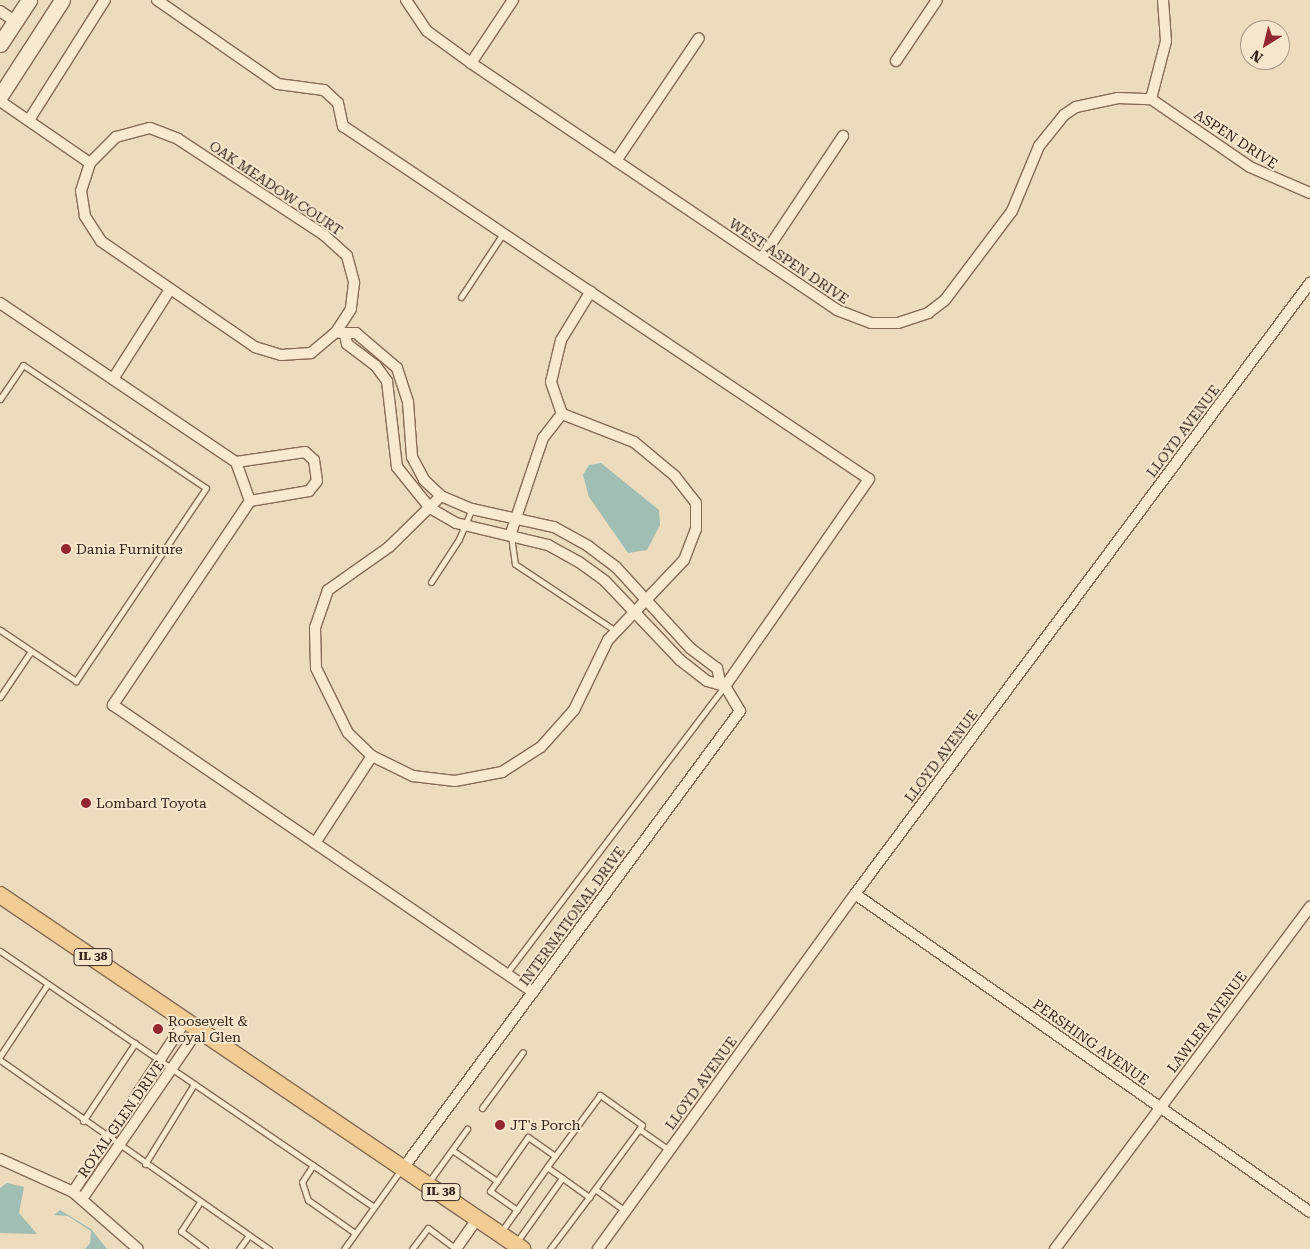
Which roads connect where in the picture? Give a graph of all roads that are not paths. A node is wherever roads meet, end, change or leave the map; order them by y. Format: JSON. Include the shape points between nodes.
{"nodes":[{"id":1,"x":29,"y":0,"type":"edge"},
{"id":2,"x":62,"y":0,"type":"edge"},
{"id":3,"x":105,"y":0,"type":"edge"},
{"id":4,"x":156,"y":0,"type":"edge"},
{"id":5,"x":406,"y":0,"type":"edge"},
{"id":6,"x":513,"y":0,"type":"edge"},
{"id":7,"x":937,"y":0,"type":"edge"},
{"id":8,"x":1164,"y":0,"type":"edge"},
{"id":9,"x":0,"y":11,"type":"edge"},
{"id":10,"x":15,"y":21,"type":"junction"},
{"id":11,"x":699,"y":38,"type":"dead end"},
{"id":12,"x":0,"y":44,"type":"edge"},
{"id":13,"x":896,"y":61,"type":"dead end"},
{"id":14,"x":471,"y":63,"type":"junction"},
{"id":15,"x":0,"y":96,"type":"edge"},
{"id":16,"x":1151,"y":99,"type":"junction"},
{"id":17,"x":0,"y":100,"type":"edge"},
{"id":18,"x":29,"y":120,"type":"junction"},
{"id":19,"x":843,"y":136,"type":"dead end"},
{"id":20,"x":616,"y":161,"type":"junction"},
{"id":21,"x":90,"y":163,"type":"junction"},
{"id":22,"x":1310,"y":193,"type":"edge"},
{"id":23,"x":504,"y":232,"type":"junction"},
{"id":24,"x":761,"y":259,"type":"junction"},
{"id":25,"x":1310,"y":283,"type":"edge"},
{"id":26,"x":169,"y":290,"type":"junction"},
{"id":27,"x":592,"y":291,"type":"junction"},
{"id":28,"x":461,"y":297,"type":"dead end"},
{"id":29,"x":0,"y":303,"type":"edge"},
{"id":30,"x":340,"y":333,"type":"junction"},
{"id":31,"x":113,"y":379,"type":"junction"},
{"id":32,"x":0,"y":399,"type":"edge"},
{"id":33,"x":562,"y":414,"type":"junction"},
{"id":34,"x":236,"y":462,"type":"junction"},
{"id":35,"x":441,"y":496,"type":"junction"},
{"id":36,"x":250,"y":502,"type":"junction"},
{"id":37,"x":430,"y":508,"type":"junction"},
{"id":38,"x":472,"y":509,"type":"junction"},
{"id":39,"x":517,"y":516,"type":"junction"},
{"id":40,"x":466,"y":524,"type":"junction"},
{"id":41,"x":511,"y":534,"type":"junction"},
{"id":42,"x":432,"y":582,"type":"dead end"},
{"id":43,"x":646,"y":601,"type":"junction"},
{"id":44,"x":635,"y":613,"type":"junction"},
{"id":45,"x":0,"y":630,"type":"edge"},
{"id":46,"x":616,"y":631,"type":"junction"},
{"id":47,"x":31,"y":651,"type":"junction"},
{"id":48,"x":722,"y":684,"type":"junction"},
{"id":49,"x":0,"y":697,"type":"edge"},
{"id":50,"x":372,"y":756,"type":"junction"},
{"id":51,"x":315,"y":843,"type":"junction"},
{"id":52,"x":855,"y":894,"type":"junction"},
{"id":53,"x":0,"y":895,"type":"edge"},
{"id":54,"x":1310,"y":907,"type":"edge"},
{"id":55,"x":0,"y":951,"type":"edge"},
{"id":56,"x":506,"y":974,"type":"junction"},
{"id":57,"x":47,"y":985,"type":"junction"},
{"id":58,"x":533,"y":992,"type":"junction"},
{"id":59,"x":192,"y":1024,"type":"junction"},
{"id":60,"x":135,"y":1043,"type":"junction"},
{"id":61,"x":523,"y":1052,"type":"dead end"},
{"id":62,"x":0,"y":1056,"type":"edge"},
{"id":63,"x":160,"y":1059,"type":"junction"},
{"id":64,"x":0,"y":1060,"type":"edge"},
{"id":65,"x":173,"y":1068,"type":"junction"},
{"id":66,"x":194,"y":1084,"type":"junction"},
{"id":67,"x":1161,"y":1107,"type":"junction"},
{"id":68,"x":482,"y":1108,"type":"dead end"},
{"id":69,"x":83,"y":1121,"type":"junction"},
{"id":70,"x":467,"y":1129,"type":"dead end"},
{"id":71,"x":639,"y":1130,"type":"junction"},
{"id":72,"x":107,"y":1138,"type":"junction"},
{"id":73,"x":120,"y":1147,"type":"junction"},
{"id":74,"x":452,"y":1150,"type":"junction"},
{"id":75,"x":670,"y":1150,"type":"junction"},
{"id":76,"x":556,"y":1156,"type":"junction"},
{"id":77,"x":0,"y":1159,"type":"edge"},
{"id":78,"x":145,"y":1164,"type":"junction"},
{"id":79,"x":313,"y":1165,"type":"junction"},
{"id":80,"x":404,"y":1167,"type":"junction"},
{"id":81,"x":547,"y":1167,"type":"junction"},
{"id":82,"x":562,"y":1178,"type":"junction"},
{"id":83,"x":497,"y":1181,"type":"junction"},
{"id":84,"x":428,"y":1183,"type":"junction"},
{"id":85,"x":595,"y":1189,"type":"junction"},
{"id":86,"x":73,"y":1192,"type":"junction"},
{"id":87,"x":589,"y":1197,"type":"junction"},
{"id":88,"x":82,"y":1199,"type":"junction"},
{"id":89,"x":200,"y":1202,"type":"junction"},
{"id":90,"x":373,"y":1206,"type":"junction"},
{"id":91,"x":517,"y":1210,"type":"junction"},
{"id":92,"x":625,"y":1212,"type":"junction"},
{"id":93,"x":1310,"y":1212,"type":"edge"},
{"id":94,"x":478,"y":1218,"type":"junction"},
{"id":95,"x":355,"y":1233,"type":"junction"},
{"id":96,"x":500,"y":1233,"type":"junction"},
{"id":97,"x":249,"y":1235,"type":"junction"},
{"id":98,"x":519,"y":1247,"type":"edge"},
{"id":99,"x":138,"y":1249,"type":"edge"},
{"id":100,"x":205,"y":1249,"type":"edge"},
{"id":101,"x":239,"y":1249,"type":"edge"},
{"id":102,"x":269,"y":1249,"type":"edge"},
{"id":103,"x":344,"y":1249,"type":"edge"},
{"id":104,"x":412,"y":1249,"type":"edge"},
{"id":105,"x":456,"y":1249,"type":"edge"},
{"id":106,"x":550,"y":1249,"type":"edge"},
{"id":107,"x":598,"y":1249,"type":"edge"},
{"id":108,"x":1055,"y":1249,"type":"edge"}],
"edges":[{"from":1,"to":10,"type":"main road"},
{"from":2,"to":15,"type":"main road"},
{"from":3,"to":18,"type":"street"},
{"from":4,"to":23,"type":"street","via":[[278,84],[324,90],[338,103],[343,126]]},
{"from":5,"to":14,"type":"street","via":[[427,30]]},
{"from":6,"to":14,"type":"street"},
{"from":7,"to":13,"type":"street"},
{"from":8,"to":16,"type":"street","via":[[1166,41]]},
{"from":9,"to":10,"type":"street"},
{"from":10,"to":12,"type":"main road"},
{"from":11,"to":20,"type":"street"},
{"from":14,"to":20,"type":"street","name":"WEST ASPEN DRIVE"},
{"from":16,"to":22,"type":"street","name":"ASPEN DRIVE","via":[[1250,168]]},
{"from":16,"to":24,"type":"street","name":"WEST ASPEN DRIVE","via":[[1118,98],[1076,107],[1058,120],[1039,146],[1021,195],[1002,226],[945,300],[928,313],[898,323],[854,319]]},
{"from":17,"to":18,"type":"street"},
{"from":18,"to":21,"type":"street"},
{"from":19,"to":24,"type":"street"},
{"from":20,"to":24,"type":"street","name":"WEST ASPEN DRIVE"},
{"from":21,"to":26,"type":"street","name":"OAK MEADOW COURT","via":[[81,191],[86,216],[96,233],[123,260]]},
{"from":21,"to":30,"type":"street","name":"OAK MEADOW COURT","via":[[116,136],[150,128],[178,139],[324,235],[347,256],[354,283],[351,309]]},
{"from":23,"to":27,"type":"street"},
{"from":23,"to":28,"type":"lane"},
{"from":25,"to":52,"type":"street","name":"LLOYD AVENUE"},
{"from":26,"to":30,"type":"street","name":"OAK MEADOW COURT","via":[[255,347],[281,355],[311,353]]},
{"from":26,"to":31,"type":"street"},
{"from":27,"to":33,"type":"street","via":[[561,340],[551,382]]},
{"from":27,"to":48,"type":"street","via":[[869,479]]},
{"from":29,"to":31,"type":"street"},
{"from":30,"to":35,"type":"street","name":"INTERNATIONAL DRIVE","via":[[356,333],[397,368],[408,402],[412,456],[424,480]]},
{"from":30,"to":37,"type":"street","via":[[347,344],[376,366],[387,381],[397,466]]},
{"from":31,"to":34,"type":"street"},
{"from":32,"to":47,"type":"lane","via":[[23,365],[206,488],[76,682]]},
{"from":33,"to":39,"type":"street","via":[[543,438]]},
{"from":33,"to":43,"type":"street","via":[[634,442],[675,476],[696,503],[696,529],[684,560]]},
{"from":34,"to":36,"type":"street"},
{"from":34,"to":36,"type":"street","via":[[290,451],[305,452],[314,460],[318,481],[309,492]]},
{"from":35,"to":37,"type":"street"},
{"from":35,"to":38,"type":"street","name":"INTERNATIONAL DRIVE"},
{"from":36,"to":51,"type":"street","via":[[114,706]]},
{"from":37,"to":40,"type":"street"},
{"from":37,"to":50,"type":"street","via":[[389,547],[328,590],[315,627],[316,668],[330,702],[348,733]]},
{"from":38,"to":39,"type":"street","name":"INTERNATIONAL DRIVE"},
{"from":38,"to":40,"type":"lane"},
{"from":39,"to":41,"type":"street"},
{"from":39,"to":43,"type":"street","name":"INTERNATIONAL DRIVE","via":[[554,527],[588,546],[616,567]]},
{"from":40,"to":41,"type":"street"},
{"from":40,"to":42,"type":"lane"},
{"from":41,"to":44,"type":"street","via":[[548,545],[579,562],[606,581]]},
{"from":41,"to":46,"type":"lane","via":[[515,564]]},
{"from":43,"to":44,"type":"street"},
{"from":43,"to":48,"type":"street","name":"INTERNATIONAL DRIVE","via":[[717,668]]},
{"from":44,"to":46,"type":"street"},
{"from":44,"to":48,"type":"street","via":[[680,660],[707,681]]},
{"from":45,"to":47,"type":"lane"},
{"from":46,"to":50,"type":"street","via":[[574,710],[542,747],[502,772],[455,781],[413,776]]},
{"from":47,"to":49,"type":"lane"},
{"from":48,"to":56,"type":"lane"},
{"from":48,"to":58,"type":"street","name":"INTERNATIONAL DRIVE","via":[[739,706],[736,718]]},
{"from":50,"to":51,"type":"street"},
{"from":51,"to":56,"type":"street"},
{"from":52,"to":67,"type":"street","name":"PERSHING AVENUE"},
{"from":52,"to":75,"type":"street","name":"LLOYD AVENUE"},
{"from":53,"to":59,"type":"main road","number":"IL 38"},
{"from":54,"to":67,"type":"street","name":"LAWLER AVENUE"},
{"from":55,"to":57,"type":"lane"},
{"from":56,"to":58,"type":"street"},
{"from":57,"to":60,"type":"lane"},
{"from":57,"to":62,"type":"lane"},
{"from":58,"to":80,"type":"street","name":"INTERNATIONAL DRIVE"},
{"from":59,"to":63,"type":"street","name":"ROYAL GLEN DRIVE"},
{"from":59,"to":65,"type":"street","name":"ROYAL GLEN DRIVE"},
{"from":59,"to":80,"type":"main road","number":"IL 38"},
{"from":60,"to":63,"type":"lane"},
{"from":60,"to":69,"type":"lane"},
{"from":61,"to":68,"type":"lane"},
{"from":63,"to":65,"type":"lane"},
{"from":63,"to":72,"type":"street","name":"ROYAL GLEN DRIVE"},
{"from":64,"to":69,"type":"lane"},
{"from":65,"to":66,"type":"lane"},
{"from":65,"to":73,"type":"street","name":"ROYAL GLEN DRIVE"},
{"from":66,"to":78,"type":"lane"},
{"from":66,"to":79,"type":"lane"},
{"from":67,"to":93,"type":"street","name":"PERSHING AVENUE"},
{"from":67,"to":108,"type":"street","name":"LAWLER AVENUE"},
{"from":69,"to":72,"type":"lane"},
{"from":70,"to":74,"type":"lane"},
{"from":71,"to":75,"type":"lane"},
{"from":71,"to":76,"type":"lane","via":[[642,1125],[600,1095]]},
{"from":71,"to":85,"type":"lane"},
{"from":72,"to":73,"type":"lane"},
{"from":72,"to":86,"type":"street","name":"ROYAL GLEN DRIVE"},
{"from":73,"to":78,"type":"lane"},
{"from":73,"to":88,"type":"street","name":"ROYAL GLEN DRIVE"},
{"from":74,"to":83,"type":"lane"},
{"from":74,"to":84,"type":"lane"},
{"from":75,"to":92,"type":"street","name":"LLOYD AVENUE"},
{"from":76,"to":81,"type":"lane"},
{"from":76,"to":83,"type":"lane","via":[[528,1137]]},
{"from":77,"to":86,"type":"street","name":"ROYAL GLEN DRIVE"},
{"from":78,"to":89,"type":"lane"},
{"from":79,"to":90,"type":"lane"},
{"from":79,"to":95,"type":"lane","via":[[302,1182],[308,1200]]},
{"from":80,"to":84,"type":"main road","number":"IL 38"},
{"from":80,"to":90,"type":"lane"},
{"from":81,"to":82,"type":"lane"},
{"from":81,"to":91,"type":"lane"},
{"from":82,"to":87,"type":"lane"},
{"from":82,"to":98,"type":"lane"},
{"from":83,"to":91,"type":"lane","via":[[490,1191]]},
{"from":84,"to":94,"type":"main road","number":"IL 38"},
{"from":85,"to":87,"type":"lane"},
{"from":85,"to":92,"type":"lane"},
{"from":86,"to":88,"type":"street","name":"ROYAL GLEN DRIVE"},
{"from":87,"to":106,"type":"lane"},
{"from":88,"to":99,"type":"street","name":"ROYAL GLEN DRIVE"},
{"from":89,"to":97,"type":"lane"},
{"from":89,"to":100,"type":"lane","via":[[181,1232]]},
{"from":90,"to":95,"type":"lane"},
{"from":91,"to":96,"type":"lane"},
{"from":92,"to":107,"type":"street","name":"LLOYD AVENUE"},
{"from":94,"to":96,"type":"main road","number":"IL 38"},
{"from":94,"to":105,"type":"street"},
{"from":95,"to":103,"type":"lane"},
{"from":96,"to":98,"type":"main road","number":"IL 38"},
{"from":97,"to":101,"type":"lane"},
{"from":97,"to":102,"type":"lane"},
{"from":104,"to":105,"type":"lane","via":[[428,1228]]}]}
